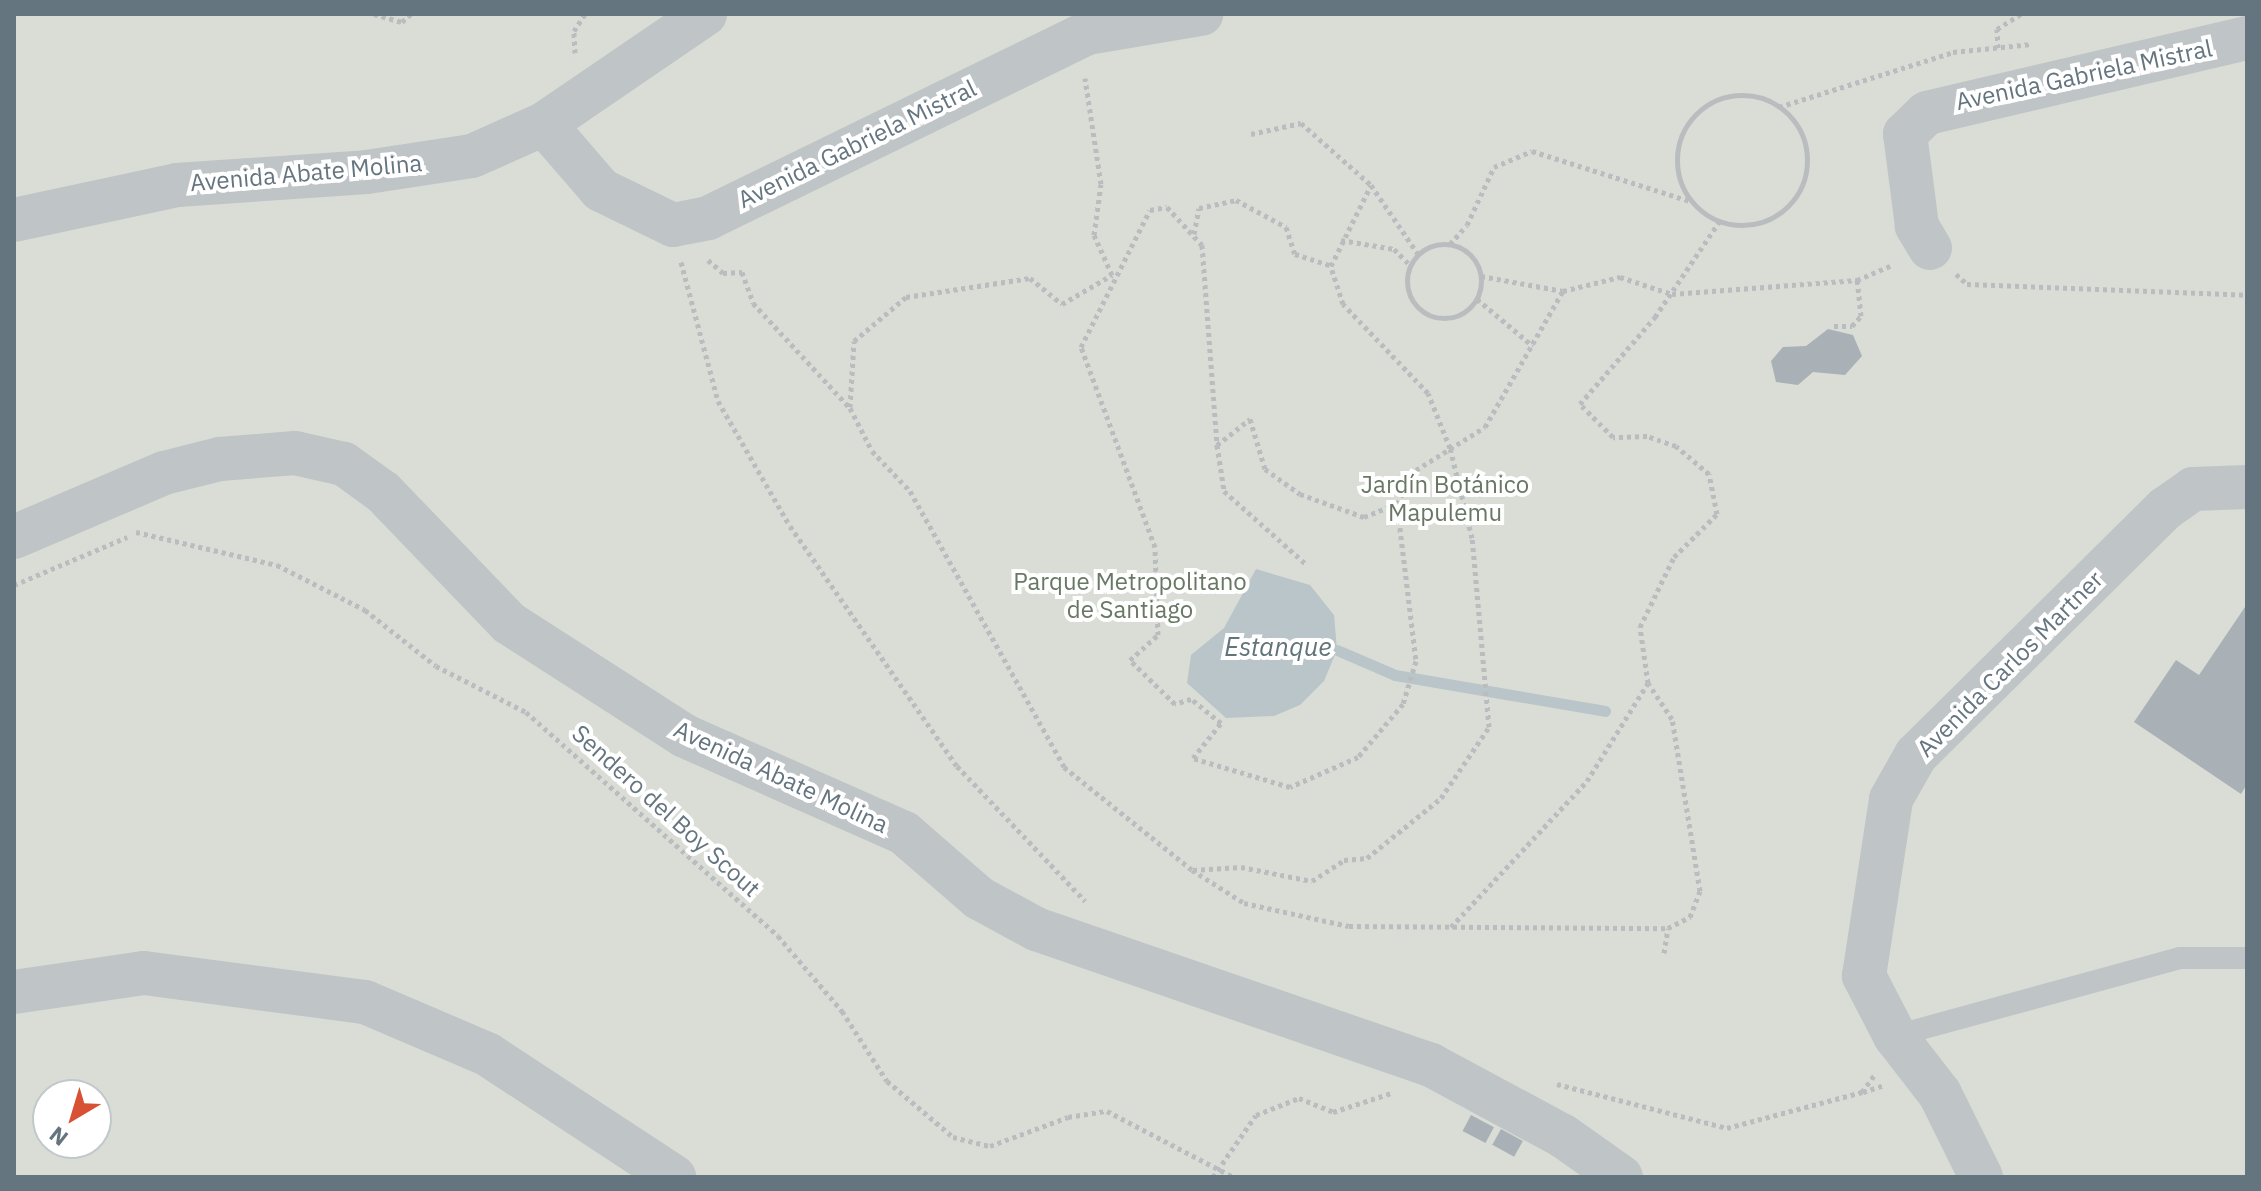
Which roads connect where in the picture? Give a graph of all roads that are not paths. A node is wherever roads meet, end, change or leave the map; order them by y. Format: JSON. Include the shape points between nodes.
{"nodes":[{"id":1,"x":705,"y":14,"type":"edge"},
{"id":2,"x":1201,"y":14,"type":"edge"},
{"id":3,"x":2247,"y":38,"type":"edge"},
{"id":4,"x":544,"y":124,"type":"junction"},
{"id":5,"x":14,"y":220,"type":"edge"},
{"id":6,"x":1930,"y":248,"type":"road end"},
{"id":7,"x":2247,"y":487,"type":"edge"},
{"id":8,"x":14,"y":537,"type":"edge"},
{"id":9,"x":2247,"y":958,"type":"edge"},
{"id":10,"x":14,"y":992,"type":"edge"},
{"id":11,"x":1888,"y":1050,"type":"junction"},
{"id":12,"x":1578,"y":1162,"type":"edge"},
{"id":13,"x":674,"y":1177,"type":"edge"},
{"id":14,"x":1621,"y":1177,"type":"edge"},
{"id":15,"x":1981,"y":1177,"type":"edge"}],
"edges":[{"from":1,"to":4,"type":"street","name":"Avenida Abate Molina"},
{"from":2,"to":4,"type":"street","name":"Avenida Gabriela Mistral","via":[[1077,37],[690,222],[601,190]]},
{"from":3,"to":6,"type":"street","name":"Avenida Gabriela Mistral","via":[[1927,113],[1905,134],[1917,226]]},
{"from":4,"to":5,"type":"street","name":"Avenida Abate Molina","via":[[472,156],[367,172],[177,185]]},
{"from":7,"to":11,"type":"street","name":"Avenida Carlos Martner","via":[[2193,489],[2166,508],[1901,776],[1868,916],[1864,976]]},
{"from":8,"to":12,"type":"street","name":"Avenida Abate Molina","via":[[164,473],[220,459],[295,453],[344,464],[383,492],[509,623],[685,736],[904,833],[979,898],[1036,929],[1431,1065]]},
{"from":9,"to":11,"type":"lane","via":[[2180,958]]},
{"from":10,"to":13,"type":"street","via":[[144,973],[365,1002],[487,1054]]},
{"from":11,"to":15,"type":"street","name":"Avenida Carlos Martner","via":[[1940,1094]]},
{"from":12,"to":14,"type":"street","name":"Avenida Abate Molina"}]}
